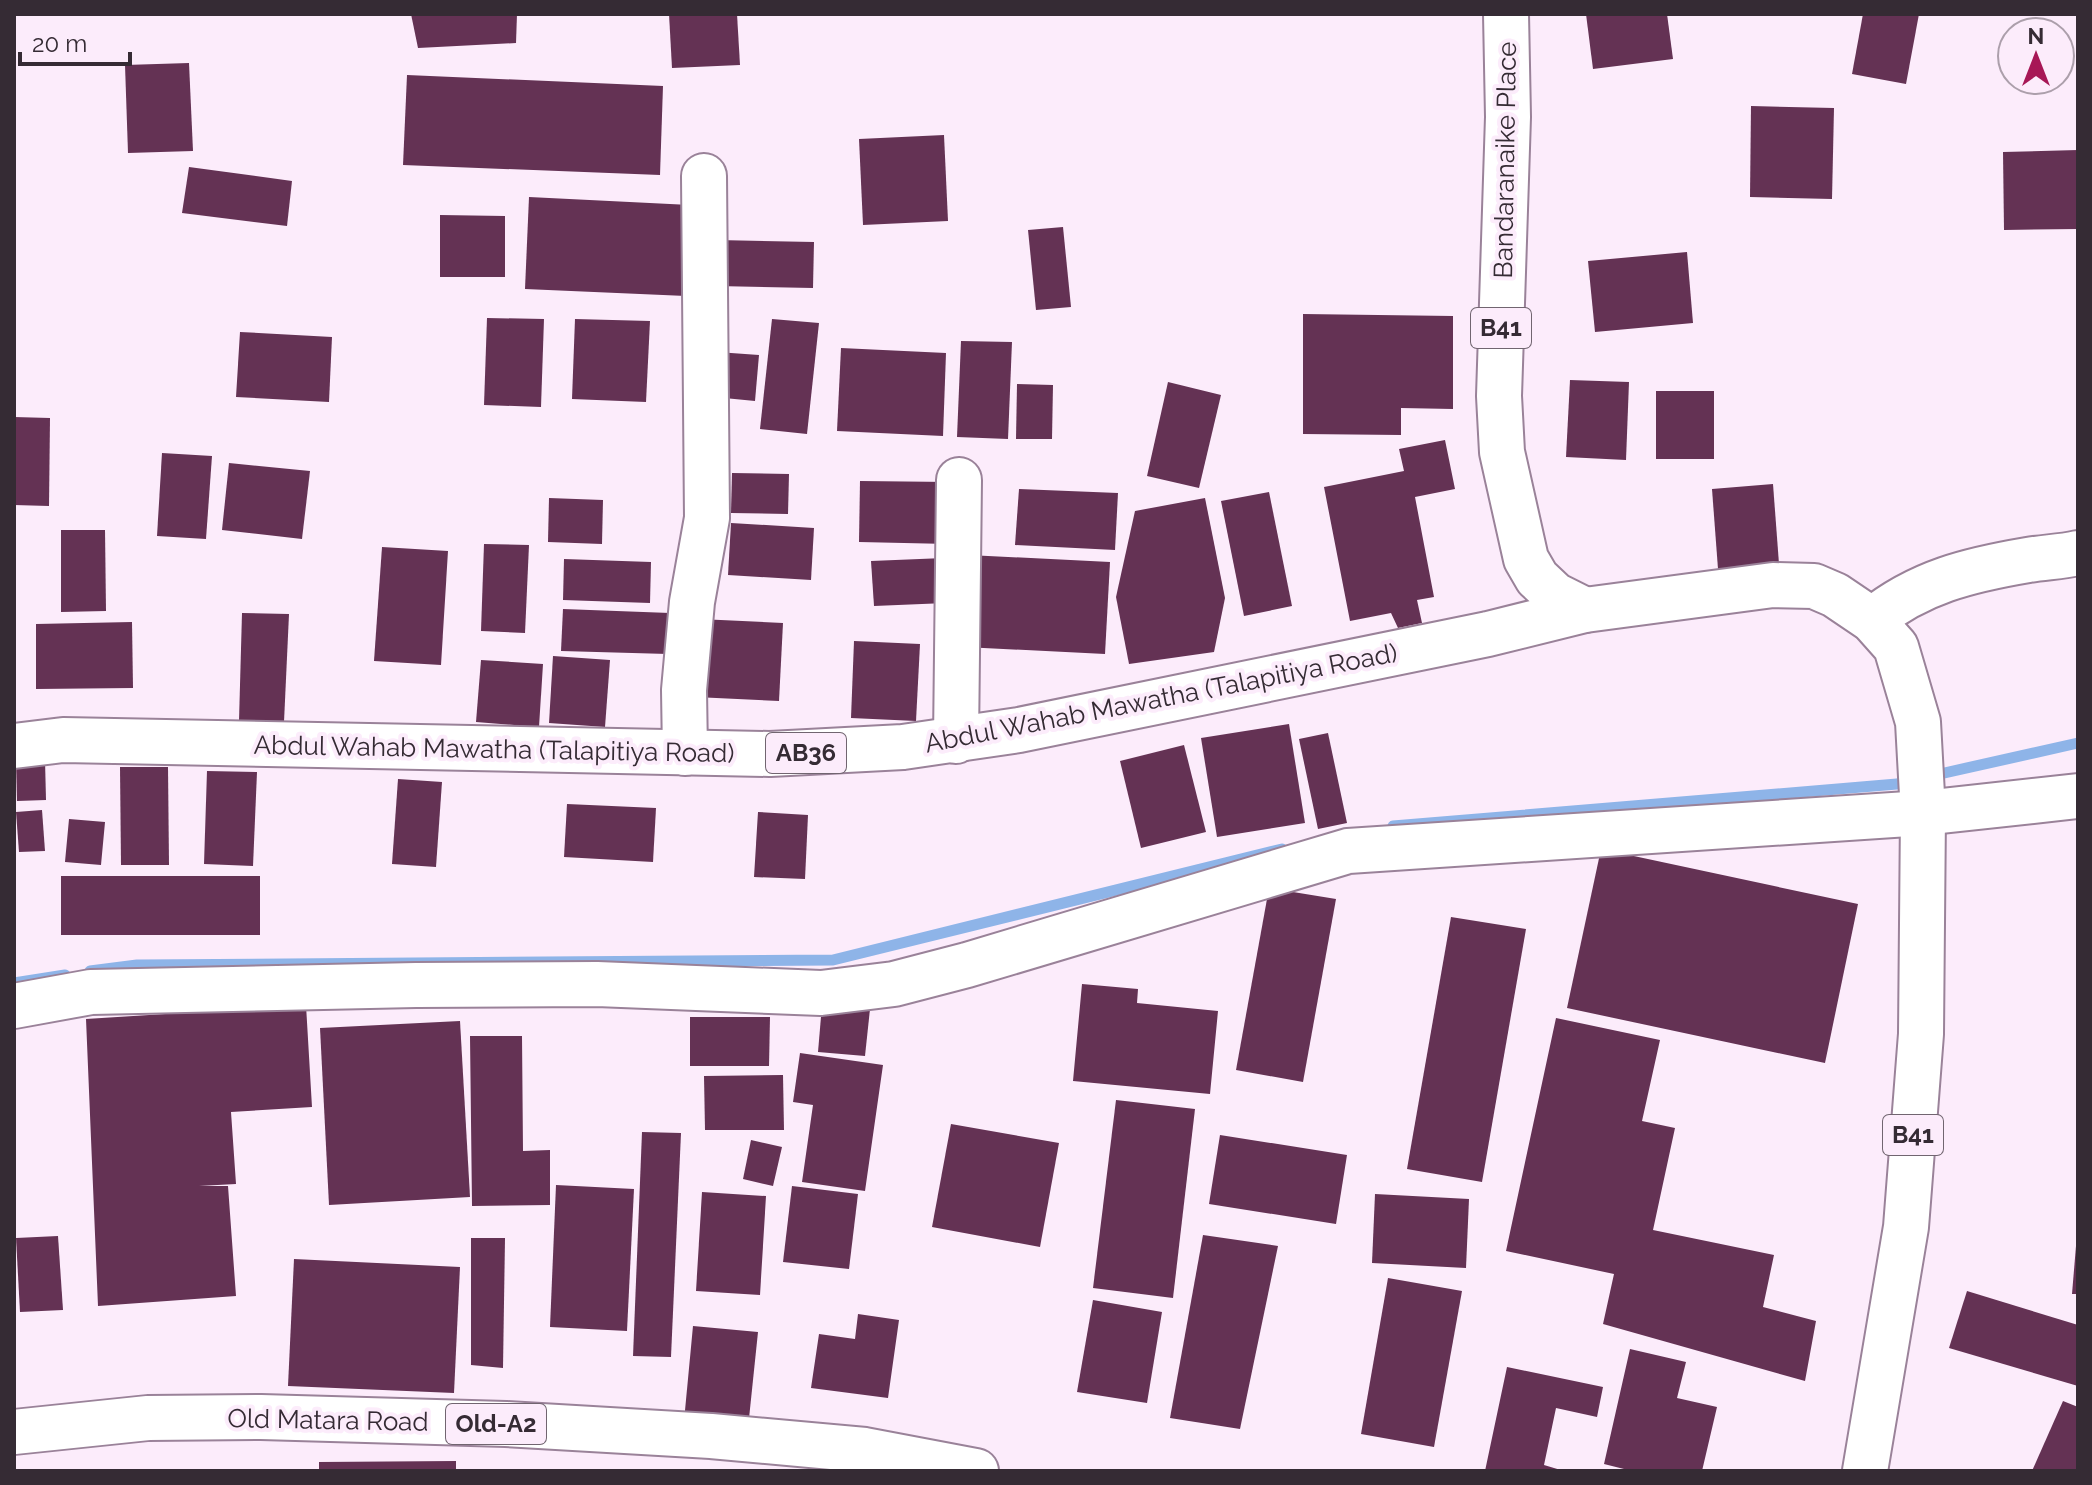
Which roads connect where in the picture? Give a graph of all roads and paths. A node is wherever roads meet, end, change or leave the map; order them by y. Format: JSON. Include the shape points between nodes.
{"nodes":[{"id":1,"x":1506,"y":14,"type":"edge"},
{"id":2,"x":704,"y":176,"type":"dead end"},
{"id":3,"x":959,"y":480,"type":"dead end"},
{"id":4,"x":2078,"y":553,"type":"edge"},
{"id":5,"x":1585,"y":610,"type":"junction"},
{"id":6,"x":1872,"y":620,"type":"junction"},
{"id":7,"x":956,"y":741,"type":"junction"},
{"id":8,"x":14,"y":746,"type":"edge"},
{"id":9,"x":685,"y":753,"type":"junction"},
{"id":10,"x":2078,"y":796,"type":"edge"},
{"id":11,"x":1923,"y":804,"type":"junction"},
{"id":12,"x":14,"y":1006,"type":"edge"},
{"id":13,"x":14,"y":1432,"type":"edge"},
{"id":14,"x":969,"y":1470,"type":"edge"},
{"id":15,"x":1865,"y":1471,"type":"edge"}],
"edges":[{"from":1,"to":5,"type":"main road","name":"Bandaranaike Place","number":"B41","via":[[1502,452],[1526,559],[1555,595]]},
{"from":2,"to":9,"type":"main road","via":[[707,518],[692,602]]},
{"from":3,"to":7,"type":"main road"},
{"from":4,"to":6,"type":"main road","via":[[1995,566],[1923,586]]},
{"from":5,"to":6,"type":"main road","number":"B41","via":[[1773,585],[1814,586]]},
{"from":5,"to":7,"type":"main road","name":"Abdul Wahab Mawatha (Talapitiya Road)","number":"AB36"},
{"from":6,"to":11,"type":"main road","number":"B41","via":[[1896,647],[1918,722]]},
{"from":7,"to":9,"type":"main road","name":"Abdul Wahab Mawatha (Talapitiya Road)","number":"AB36","via":[[846,751]]},
{"from":8,"to":9,"type":"main road","name":"Abdul Wahab Mawatha (Talapitiya Road)","number":"AB36","via":[[63,740]]},
{"from":10,"to":11,"type":"main road"},
{"from":11,"to":12,"type":"main road","via":[[1348,851],[967,965],[894,984],[821,993],[597,984],[400,985],[91,992]]},
{"from":11,"to":15,"type":"main road","number":"B41","via":[[1921,1034],[1906,1227]]},
{"from":13,"to":14,"type":"main road","name":"Old Matara Road","number":"Old-A2","via":[[148,1418],[506,1424],[865,1450]]}]}
